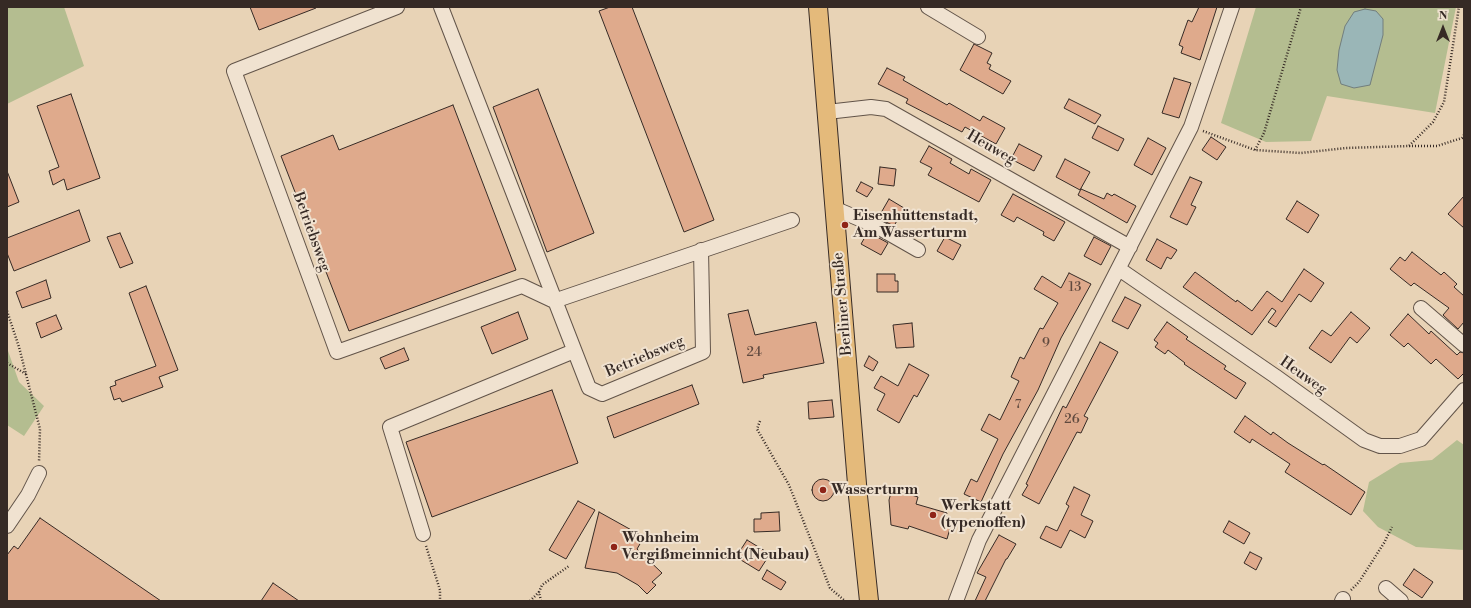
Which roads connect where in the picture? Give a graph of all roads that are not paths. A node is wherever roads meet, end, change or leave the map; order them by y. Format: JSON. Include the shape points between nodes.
{"nodes":[{"id":1,"x":397,"y":7,"type":"edge"},
{"id":2,"x":441,"y":7,"type":"edge"},
{"id":3,"x":818,"y":7,"type":"edge"},
{"id":4,"x":928,"y":7,"type":"edge"},
{"id":5,"x":1232,"y":7,"type":"edge"},
{"id":6,"x":978,"y":36,"type":"dead end"},
{"id":7,"x":827,"y":112,"type":"junction"},
{"id":8,"x":836,"y":209,"type":"junction"},
{"id":9,"x":792,"y":220,"type":"dead end"},
{"id":10,"x":1130,"y":247,"type":"junction"},
{"id":11,"x":702,"y":250,"type":"junction"},
{"id":12,"x":918,"y":250,"type":"dead end"},
{"id":13,"x":1119,"y":269,"type":"junction"},
{"id":14,"x":554,"y":301,"type":"junction"},
{"id":15,"x":1421,"y":308,"type":"dead end"},
{"id":16,"x":1464,"y":345,"type":"edge"},
{"id":17,"x":574,"y":351,"type":"junction"},
{"id":18,"x":1464,"y":390,"type":"edge"},
{"id":19,"x":39,"y":473,"type":"road end"},
{"id":20,"x":7,"y":526,"type":"edge"},
{"id":21,"x":423,"y":534,"type":"road end"},
{"id":22,"x":1386,"y":588,"type":"dead end"},
{"id":23,"x":869,"y":601,"type":"edge"},
{"id":24,"x":956,"y":601,"type":"edge"},
{"id":25,"x":1401,"y":601,"type":"edge"}],
"edges":[{"from":1,"to":14,"type":"street","name":"Betriebsweg","via":[[234,71],[337,352],[522,286]]},
{"from":2,"to":14,"type":"street","name":"Betriebsweg"},
{"from":3,"to":7,"type":"main road","name":"Berliner Straße"},
{"from":4,"to":6,"type":"street"},
{"from":5,"to":10,"type":"street","via":[[1191,127]]},
{"from":7,"to":8,"type":"main road","name":"Berliner Straße"},
{"from":7,"to":10,"type":"street","name":"Heuweg","via":[[886,108]]},
{"from":8,"to":12,"type":"street","via":[[876,226]]},
{"from":8,"to":23,"type":"main road","name":"Berliner Straße","via":[[858,496]]},
{"from":9,"to":11,"type":"street"},
{"from":10,"to":13,"type":"street"},
{"from":11,"to":14,"type":"street"},
{"from":11,"to":17,"type":"street","name":"Betriebsweg","via":[[702,352],[602,394],[589,388]]},
{"from":13,"to":18,"type":"street","name":"Heuweg","via":[[1364,440],[1374,444],[1400,446],[1421,438]]},
{"from":13,"to":24,"type":"street","via":[[979,540]]},
{"from":14,"to":17,"type":"street","name":"Betriebsweg"},
{"from":15,"to":16,"type":"street"},
{"from":17,"to":21,"type":"street","via":[[390,427]]},
{"from":19,"to":20,"type":"street"},
{"from":22,"to":25,"type":"street"}]}
